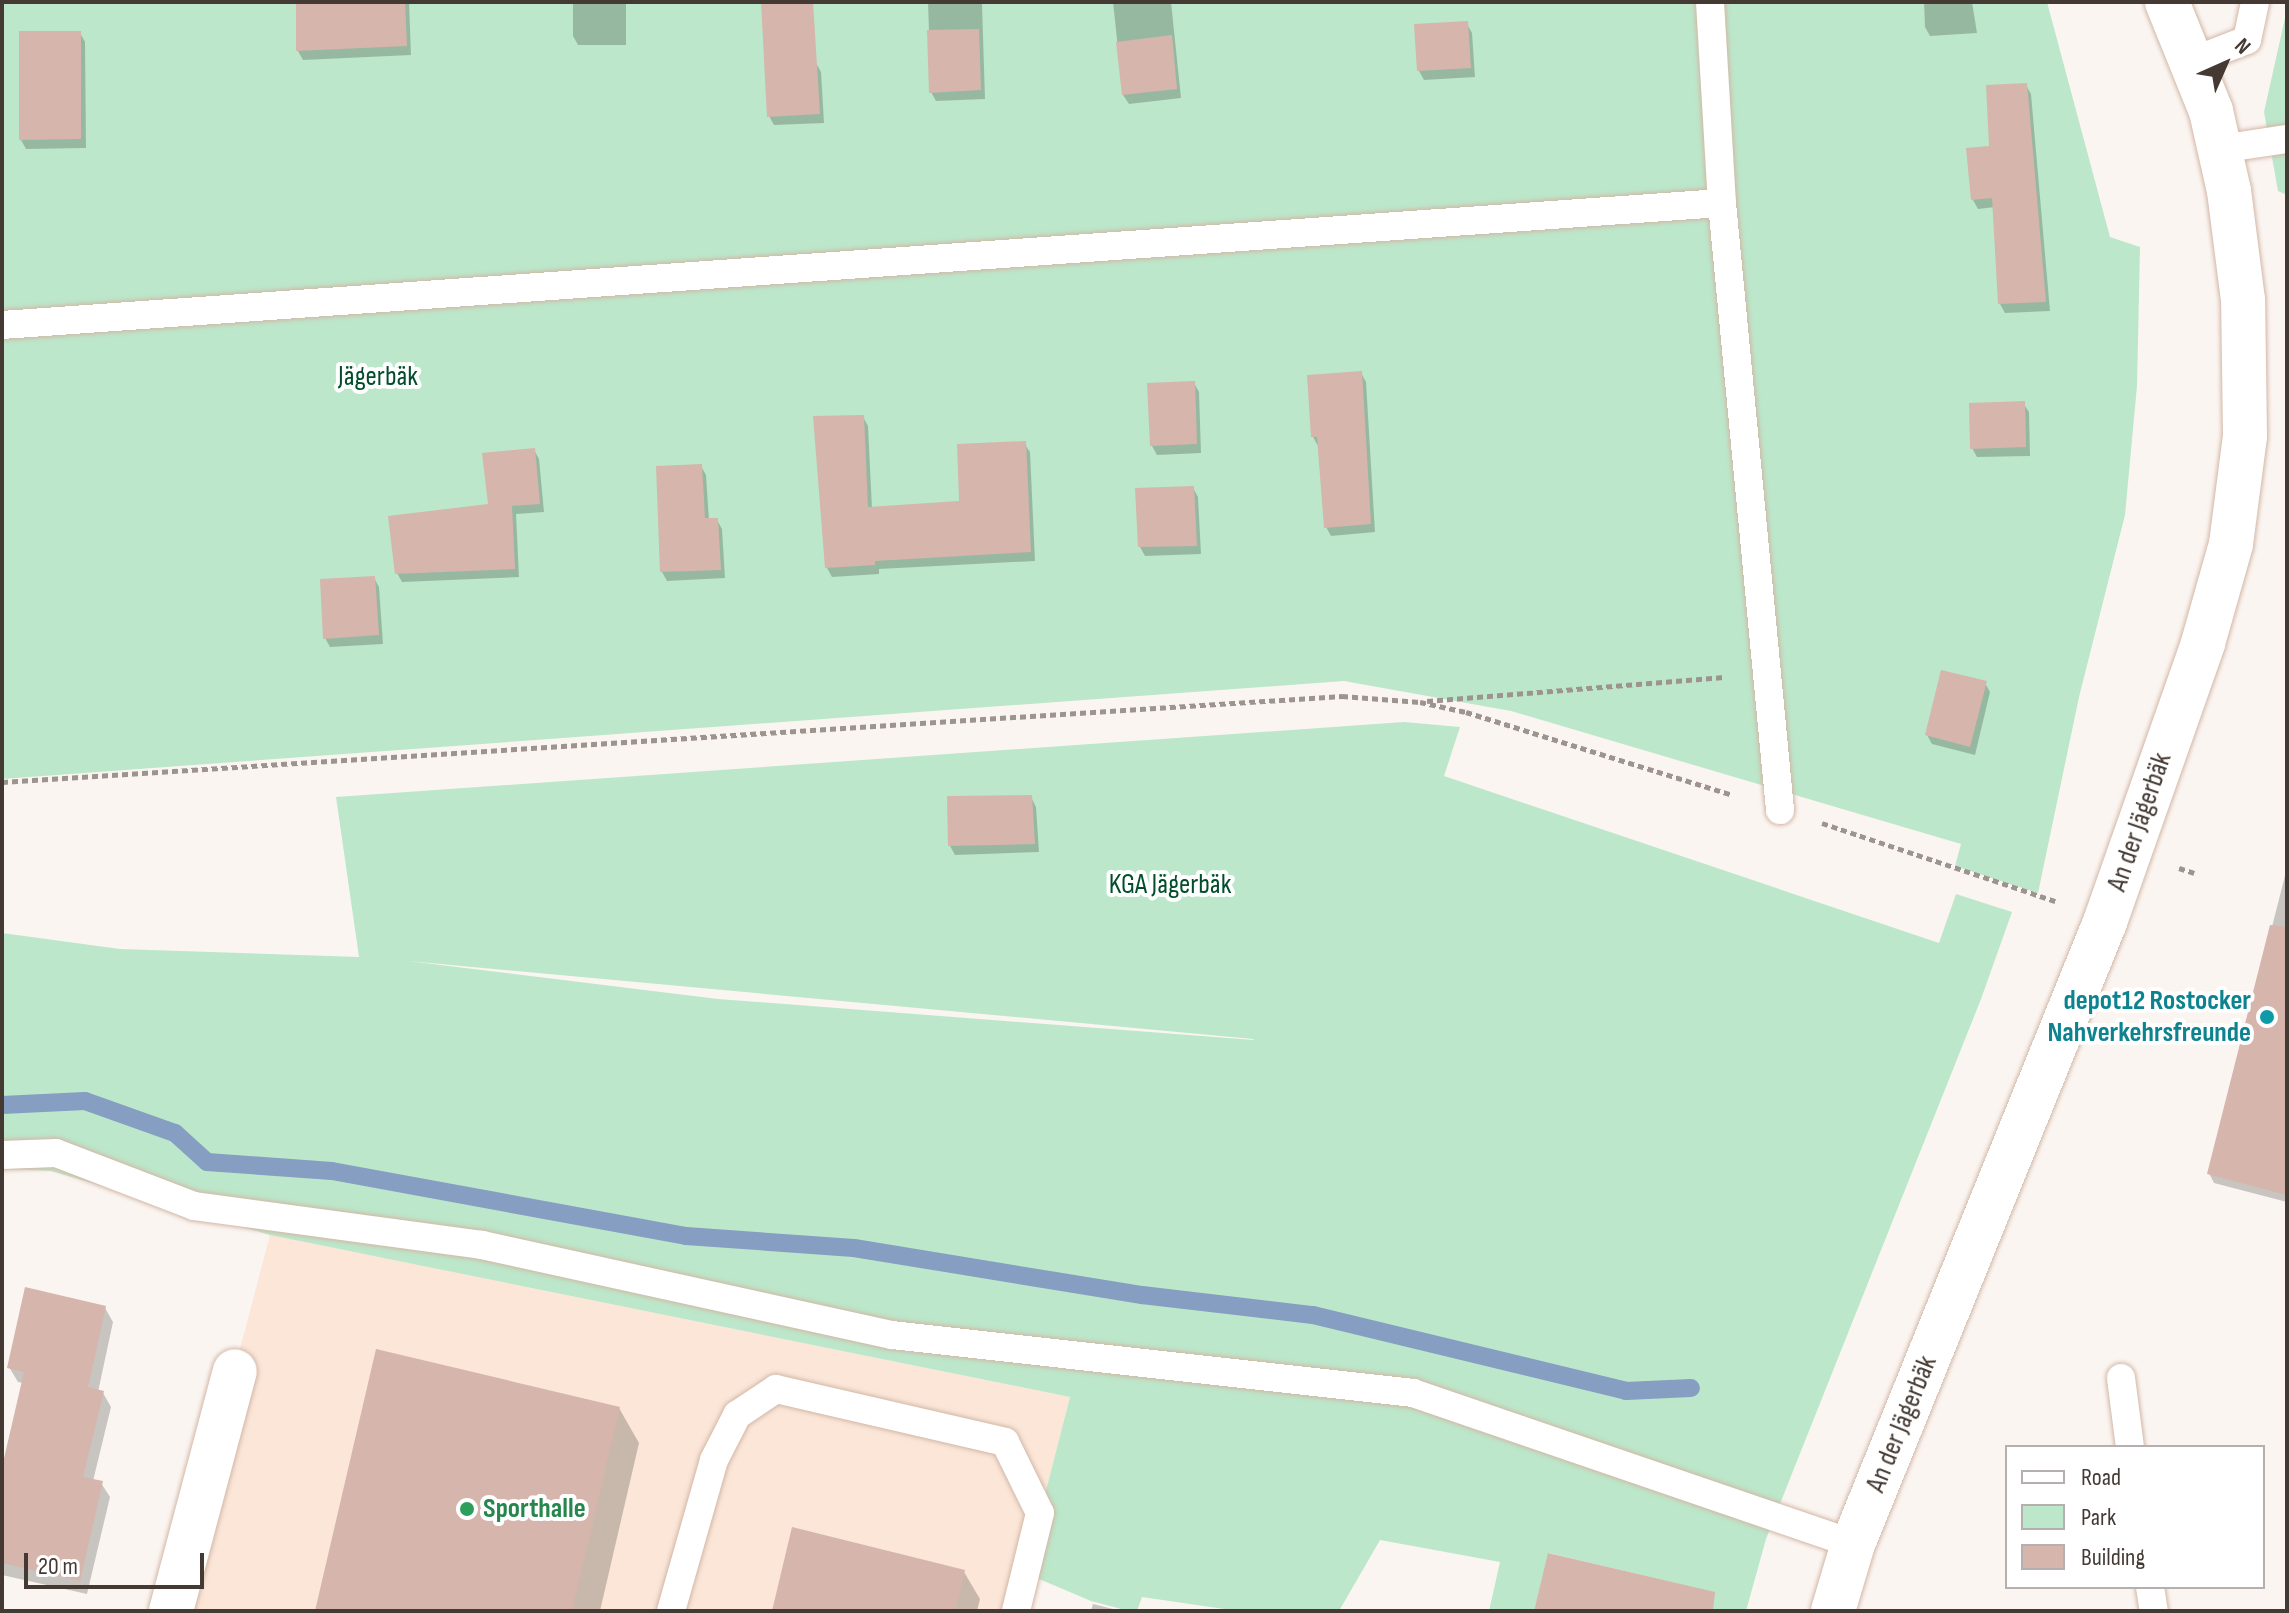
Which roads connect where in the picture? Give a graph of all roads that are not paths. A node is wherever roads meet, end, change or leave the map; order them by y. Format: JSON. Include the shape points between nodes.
{"nodes":[{"id":1,"x":1710,"y":2,"type":"edge"},
{"id":2,"x":2167,"y":2,"type":"edge"},
{"id":3,"x":2255,"y":2,"type":"edge"},
{"id":4,"x":2193,"y":61,"type":"junction"},
{"id":5,"x":2287,"y":139,"type":"edge"},
{"id":6,"x":2220,"y":149,"type":"junction"},
{"id":7,"x":1722,"y":203,"type":"junction"},
{"id":8,"x":2,"y":325,"type":"edge"},
{"id":9,"x":1780,"y":810,"type":"dead end"},
{"id":10,"x":2,"y":1155,"type":"edge"},
{"id":11,"x":235,"y":1371,"type":"dead end"},
{"id":12,"x":2121,"y":1378,"type":"dead end"},
{"id":13,"x":2130,"y":1445,"type":"edge"},
{"id":14,"x":1853,"y":1544,"type":"junction"},
{"id":15,"x":2150,"y":1589,"type":"edge"},
{"id":16,"x":171,"y":1611,"type":"edge"},
{"id":17,"x":671,"y":1611,"type":"edge"},
{"id":18,"x":1016,"y":1611,"type":"edge"},
{"id":19,"x":1833,"y":1611,"type":"edge"},
{"id":20,"x":2154,"y":1611,"type":"edge"}],
"edges":[{"from":1,"to":7,"type":"lane"},
{"from":2,"to":4,"type":"street","name":"An der Jägerbäk"},
{"from":3,"to":4,"type":"lane","via":[[2247,40]]},
{"from":4,"to":6,"type":"street","name":"An der Jägerbäk"},
{"from":5,"to":6,"type":"lane"},
{"from":6,"to":14,"type":"street","name":"An der Jägerbäk","via":[[2243,300],[2245,436],[2231,544],[2203,643],[2105,922]]},
{"from":7,"to":8,"type":"lane"},
{"from":7,"to":9,"type":"lane"},
{"from":10,"to":14,"type":"lane","via":[[56,1153],[194,1206],[482,1245],[892,1335],[1413,1393]]},
{"from":11,"to":16,"type":"street"},
{"from":12,"to":13,"type":"lane"},
{"from":14,"to":19,"type":"street","name":"An der Jägerbäk"},
{"from":15,"to":20,"type":"lane"},
{"from":17,"to":18,"type":"lane","via":[[714,1460],[737,1415],[776,1389],[1005,1442],[1040,1513]]}]}
